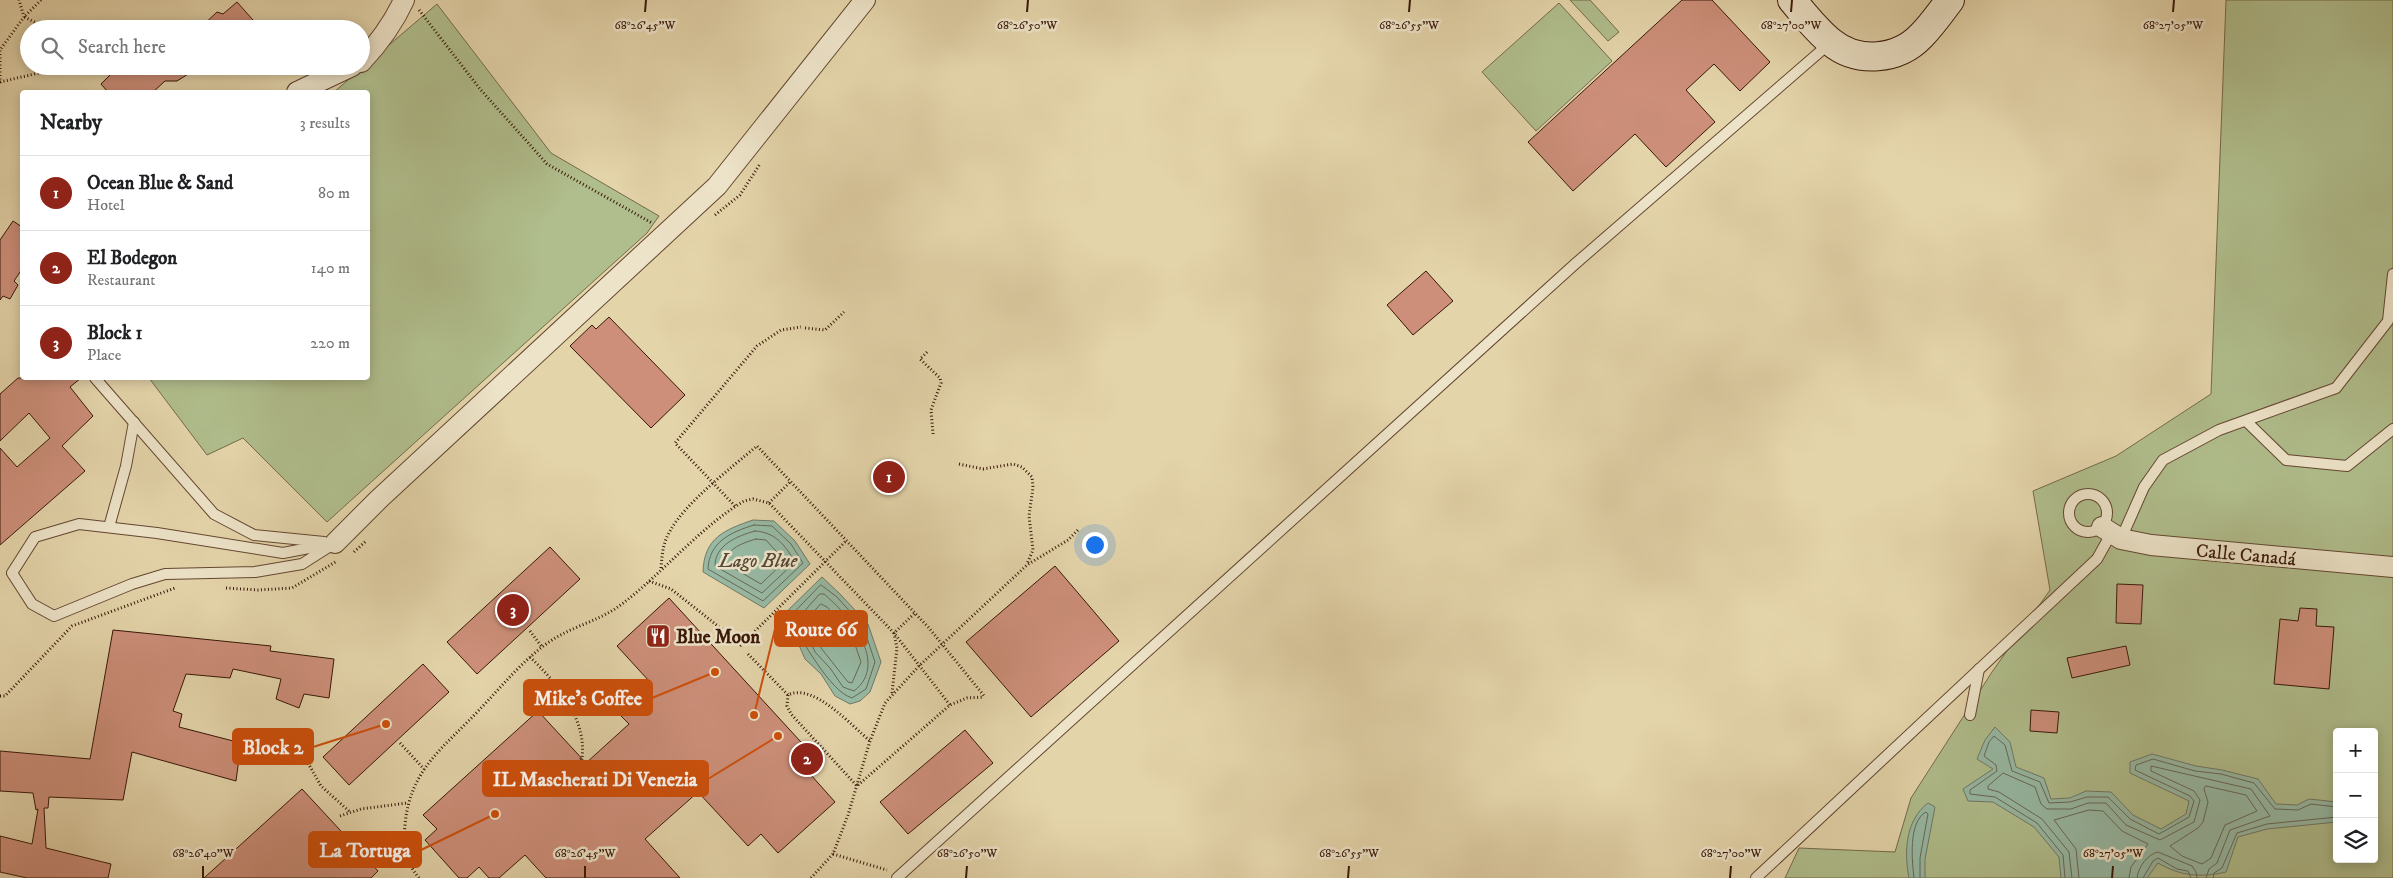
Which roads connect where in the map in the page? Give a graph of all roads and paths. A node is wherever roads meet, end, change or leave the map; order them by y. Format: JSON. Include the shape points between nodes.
{"nodes":[{"id":1,"x":19,"y":0,"type":"edge"},
{"id":2,"x":41,"y":0,"type":"edge"},
{"id":3,"x":865,"y":0,"type":"edge"},
{"id":4,"x":1792,"y":0,"type":"edge"},
{"id":5,"x":1950,"y":0,"type":"edge"},
{"id":6,"x":409,"y":3,"type":"edge"},
{"id":7,"x":24,"y":17,"type":"junction"},
{"id":8,"x":22,"y":20,"type":"edge"},
{"id":9,"x":30,"y":20,"type":"edge"},
{"id":10,"x":20,"y":22,"type":"edge"},
{"id":11,"x":1831,"y":43,"type":"junction"},
{"id":12,"x":370,"y":52,"type":"edge"},
{"id":13,"x":32,"y":75,"type":"edge"},
{"id":14,"x":333,"y":75,"type":"edge"},
{"id":15,"x":0,"y":83,"type":"edge"},
{"id":16,"x":301,"y":90,"type":"edge"},
{"id":17,"x":667,"y":232,"type":"junction"},
{"id":18,"x":2393,"y":274,"type":"edge"},
{"id":19,"x":844,"y":312,"type":"dead end"},
{"id":20,"x":927,"y":352,"type":"dead end"},
{"id":21,"x":97,"y":380,"type":"edge"},
{"id":22,"x":2246,"y":421,"type":"junction"},
{"id":23,"x":134,"y":422,"type":"junction"},
{"id":24,"x":2393,"y":429,"type":"edge"},
{"id":25,"x":933,"y":434,"type":"dead end"},
{"id":26,"x":959,"y":464,"type":"dead end"},
{"id":27,"x":790,"y":482,"type":"junction"},
{"id":28,"x":714,"y":483,"type":"junction"},
{"id":29,"x":769,"y":503,"type":"junction"},
{"id":30,"x":735,"y":506,"type":"junction"},
{"id":31,"x":109,"y":527,"type":"junction"},
{"id":32,"x":1079,"y":529,"type":"dead end"},
{"id":33,"x":2111,"y":534,"type":"junction"},
{"id":34,"x":846,"y":541,"type":"junction"},
{"id":35,"x":335,"y":543,"type":"junction"},
{"id":36,"x":826,"y":562,"type":"junction"},
{"id":37,"x":1027,"y":565,"type":"junction"},
{"id":38,"x":2393,"y":567,"type":"edge"},
{"id":39,"x":661,"y":569,"type":"junction"},
{"id":40,"x":649,"y":581,"type":"junction"},
{"id":41,"x":915,"y":613,"type":"junction"},
{"id":42,"x":530,"y":631,"type":"dead end"},
{"id":43,"x":894,"y":633,"type":"junction"},
{"id":44,"x":733,"y":638,"type":"dead end"},
{"id":45,"x":740,"y":646,"type":"dead end"},
{"id":46,"x":941,"y":646,"type":"junction"},
{"id":47,"x":542,"y":647,"type":"junction"},
{"id":48,"x":748,"y":654,"type":"dead end"},
{"id":49,"x":530,"y":657,"type":"junction"},
{"id":50,"x":919,"y":666,"type":"junction"},
{"id":51,"x":1979,"y":669,"type":"junction"},
{"id":52,"x":892,"y":694,"type":"junction"},
{"id":53,"x":788,"y":695,"type":"junction"},
{"id":54,"x":950,"y":704,"type":"junction"},
{"id":55,"x":1970,"y":715,"type":"dead end"},
{"id":56,"x":870,"y":741,"type":"junction"},
{"id":57,"x":400,"y":743,"type":"dead end"},
{"id":58,"x":308,"y":763,"type":"dead end"},
{"id":59,"x":575,"y":764,"type":"dead end"},
{"id":60,"x":424,"y":769,"type":"junction"},
{"id":61,"x":857,"y":786,"type":"junction"},
{"id":62,"x":407,"y":803,"type":"junction"},
{"id":63,"x":351,"y":812,"type":"junction"},
{"id":64,"x":340,"y":816,"type":"dead end"},
{"id":65,"x":832,"y":854,"type":"junction"},
{"id":66,"x":899,"y":876,"type":"edge"},
{"id":67,"x":419,"y":878,"type":"edge"},
{"id":68,"x":811,"y":878,"type":"edge"},
{"id":69,"x":1756,"y":878,"type":"edge"}],
"edges":[{"from":1,"to":7,"type":"path"},
{"from":2,"to":7,"type":"path"},
{"from":3,"to":17,"type":"street","via":[[717,186]]},
{"from":4,"to":11,"type":"street"},
{"from":5,"to":11,"type":"street","via":[[1921,36],[1891,55],[1860,56]]},
{"from":6,"to":12,"type":"street"},
{"from":6,"to":17,"type":"path","via":[[425,16],[480,89],[547,164]]},
{"from":7,"to":8,"type":"path"},
{"from":7,"to":9,"type":"path"},
{"from":10,"to":15,"type":"path","via":[[0,50]]},
{"from":11,"to":66,"type":"lane","via":[[1575,264]]},
{"from":13,"to":15,"type":"path"},
{"from":14,"to":16,"type":"street"},
{"from":17,"to":35,"type":"street"},
{"from":18,"to":22,"type":"lane","via":[[2388,320],[2336,388]]},
{"from":19,"to":28,"type":"path","via":[[825,330],[803,327],[781,330],[757,346],[675,443]]},
{"from":20,"to":25,"type":"path","via":[[920,359],[940,378],[941,383],[931,410]]},
{"from":21,"to":23,"type":"lane"},
{"from":22,"to":24,"type":"lane","via":[[2286,460],[2347,466]]},
{"from":22,"to":33,"type":"lane","via":[[2219,430],[2163,460]]},
{"from":23,"to":31,"type":"lane"},
{"from":23,"to":35,"type":"lane","via":[[214,514],[254,536]]},
{"from":26,"to":37,"type":"path","via":[[983,469],[1013,464],[1022,467],[1032,477],[1029,516],[1032,550]]},
{"from":27,"to":28,"type":"path","via":[[757,446]]},
{"from":27,"to":29,"type":"path"},
{"from":27,"to":34,"type":"path"},
{"from":28,"to":30,"type":"path"},
{"from":28,"to":39,"type":"path","via":[[670,531]]},
{"from":29,"to":30,"type":"path","via":[[753,499]]},
{"from":29,"to":36,"type":"path"},
{"from":30,"to":39,"type":"path"},
{"from":31,"to":35,"type":"lane","via":[[283,553]]},
{"from":31,"to":35,"type":"lane","via":[[79,524],[36,537],[12,573],[32,604],[54,616],[165,574],[255,572],[302,564]]},
{"from":32,"to":37,"type":"path","via":[[1068,540]]},
{"from":33,"to":38,"type":"street","name":"Calle Canadá","via":[[2151,545]]},
{"from":33,"to":51,"type":"lane","via":[[2097,559]]},
{"from":34,"to":36,"type":"path"},
{"from":34,"to":41,"type":"path"},
{"from":36,"to":43,"type":"path"},
{"from":36,"to":45,"type":"path"},
{"from":37,"to":46,"type":"path"},
{"from":39,"to":40,"type":"path"},
{"from":40,"to":44,"type":"path","via":[[671,589]]},
{"from":40,"to":47,"type":"path","via":[[618,607],[592,622],[567,631]]},
{"from":41,"to":43,"type":"path"},
{"from":41,"to":46,"type":"path"},
{"from":42,"to":47,"type":"path"},
{"from":43,"to":50,"type":"path"},
{"from":43,"to":52,"type":"path","via":[[897,648]]},
{"from":46,"to":50,"type":"path"},
{"from":46,"to":54,"type":"path","via":[[985,697],[967,698]]},
{"from":47,"to":49,"type":"path"},
{"from":48,"to":53,"type":"path"},
{"from":49,"to":59,"type":"path","via":[[544,670],[577,719],[584,745],[582,758]]},
{"from":49,"to":60,"type":"path"},
{"from":50,"to":52,"type":"path"},
{"from":50,"to":54,"type":"path"},
{"from":51,"to":55,"type":"lane"},
{"from":51,"to":69,"type":"lane"},
{"from":52,"to":56,"type":"path","via":[[876,720]]},
{"from":53,"to":56,"type":"path","via":[[797,692],[812,695]]},
{"from":53,"to":61,"type":"path","via":[[787,706],[791,714]]},
{"from":54,"to":61,"type":"path"},
{"from":56,"to":61,"type":"path"},
{"from":57,"to":60,"type":"path"},
{"from":58,"to":63,"type":"path","via":[[321,786]]},
{"from":60,"to":62,"type":"path"},
{"from":61,"to":65,"type":"path"},
{"from":62,"to":63,"type":"path","via":[[383,804]]},
{"from":62,"to":67,"type":"path","via":[[404,846],[407,860]]},
{"from":63,"to":64,"type":"path"},
{"from":65,"to":66,"type":"path"},
{"from":65,"to":68,"type":"path"}]}
